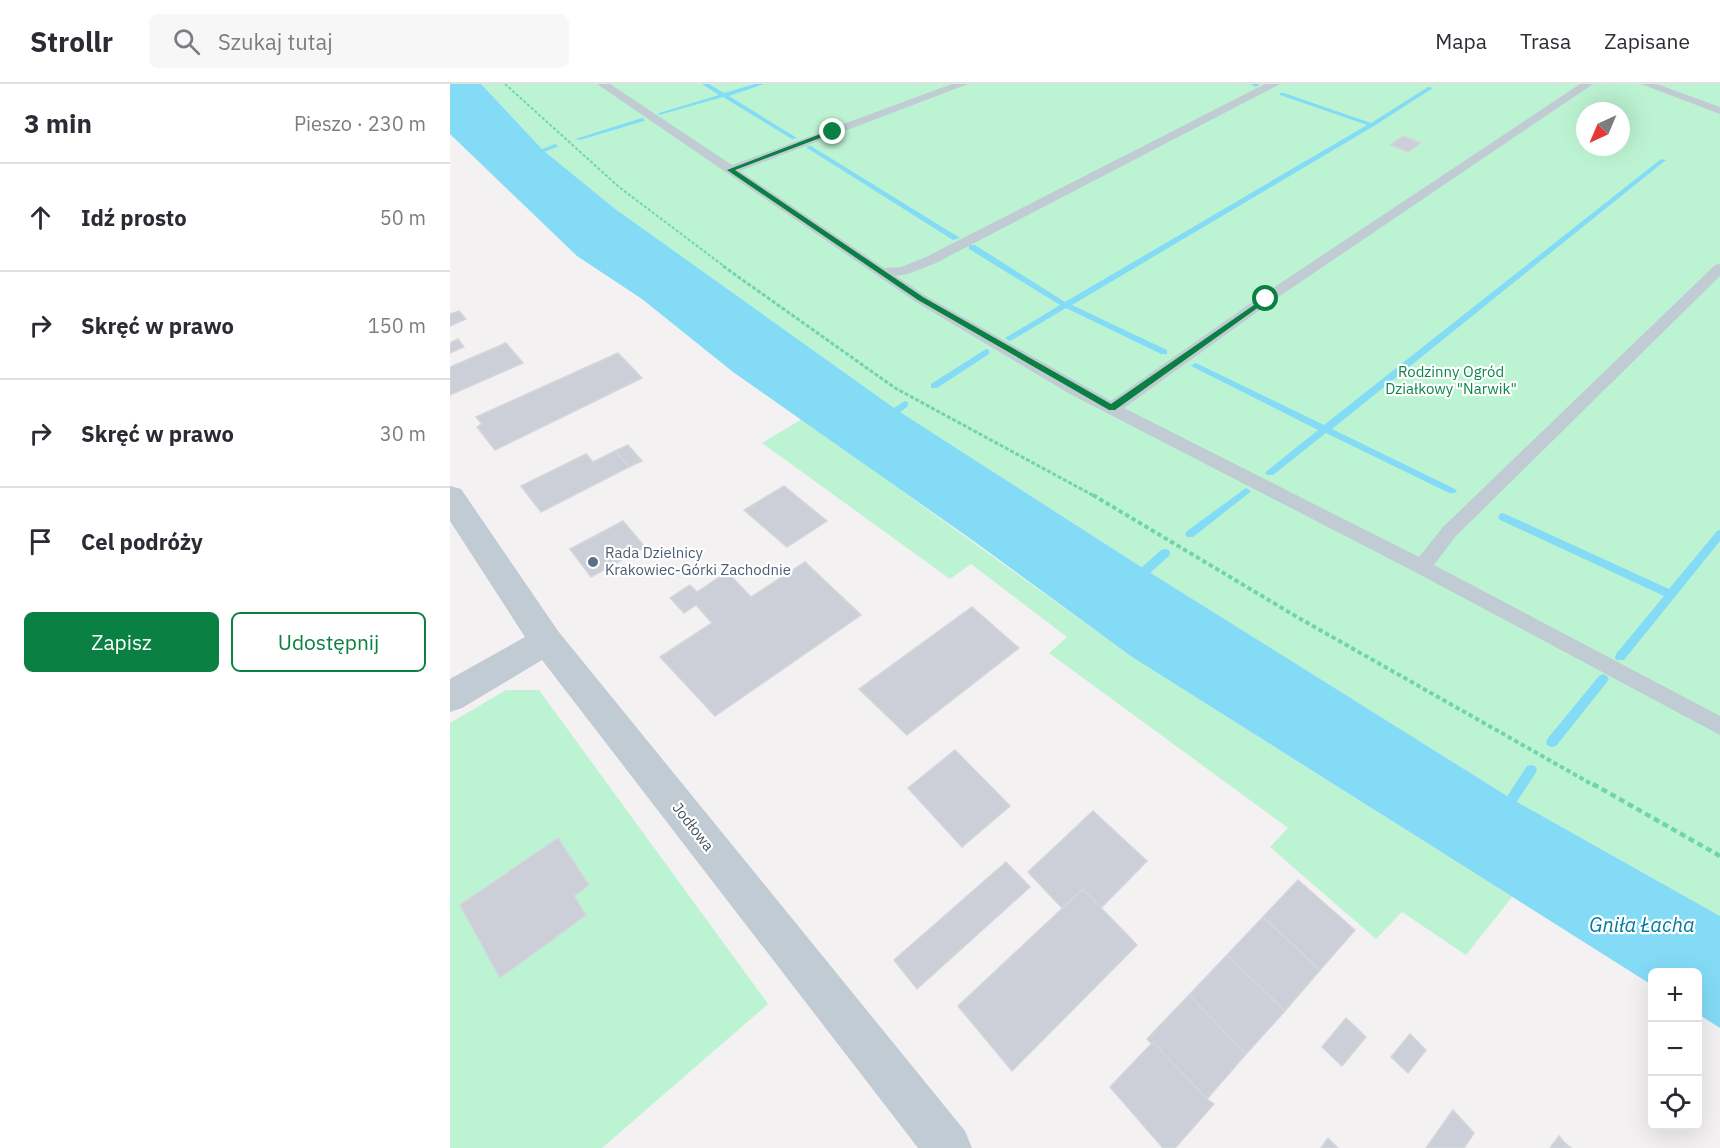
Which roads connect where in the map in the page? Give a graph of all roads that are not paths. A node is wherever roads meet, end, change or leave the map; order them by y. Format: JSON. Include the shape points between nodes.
{"nodes":[{"id":1,"x":604,"y":84,"type":"edge"},
{"id":2,"x":962,"y":84,"type":"edge"},
{"id":3,"x":1275,"y":84,"type":"edge"},
{"id":4,"x":1587,"y":84,"type":"edge"},
{"id":5,"x":1647,"y":84,"type":"edge"},
{"id":6,"x":1659,"y":86,"type":"edge"},
{"id":7,"x":1720,"y":111,"type":"edge"},
{"id":8,"x":730,"y":170,"type":"junction"},
{"id":9,"x":1720,"y":268,"type":"edge"},
{"id":10,"x":882,"y":272,"type":"junction"},
{"id":11,"x":1112,"y":408,"type":"junction"},
{"id":12,"x":450,"y":497,"type":"edge"},
{"id":13,"x":1422,"y":567,"type":"junction"},
{"id":14,"x":546,"y":642,"type":"junction"},
{"id":15,"x":450,"y":697,"type":"edge"},
{"id":16,"x":1720,"y":726,"type":"edge"},
{"id":17,"x":948,"y":1148,"type":"edge"}],
"edges":[{"from":1,"to":8,"type":"lane"},
{"from":2,"to":8,"type":"lane"},
{"from":3,"to":10,"type":"lane","via":[[931,260],[903,271]]},
{"from":4,"to":11,"type":"lane","via":[[1266,299]]},
{"from":5,"to":6,"type":"lane"},
{"from":6,"to":7,"type":"lane"},
{"from":8,"to":10,"type":"lane"},
{"from":9,"to":13,"type":"lane","via":[[1457,524]]},
{"from":10,"to":11,"type":"lane","via":[[921,299]]},
{"from":11,"to":13,"type":"lane"},
{"from":12,"to":14,"type":"street","name":"Jodłowa"},
{"from":13,"to":16,"type":"lane"},
{"from":14,"to":15,"type":"street"},
{"from":14,"to":17,"type":"street","name":"Jodłowa"}]}
